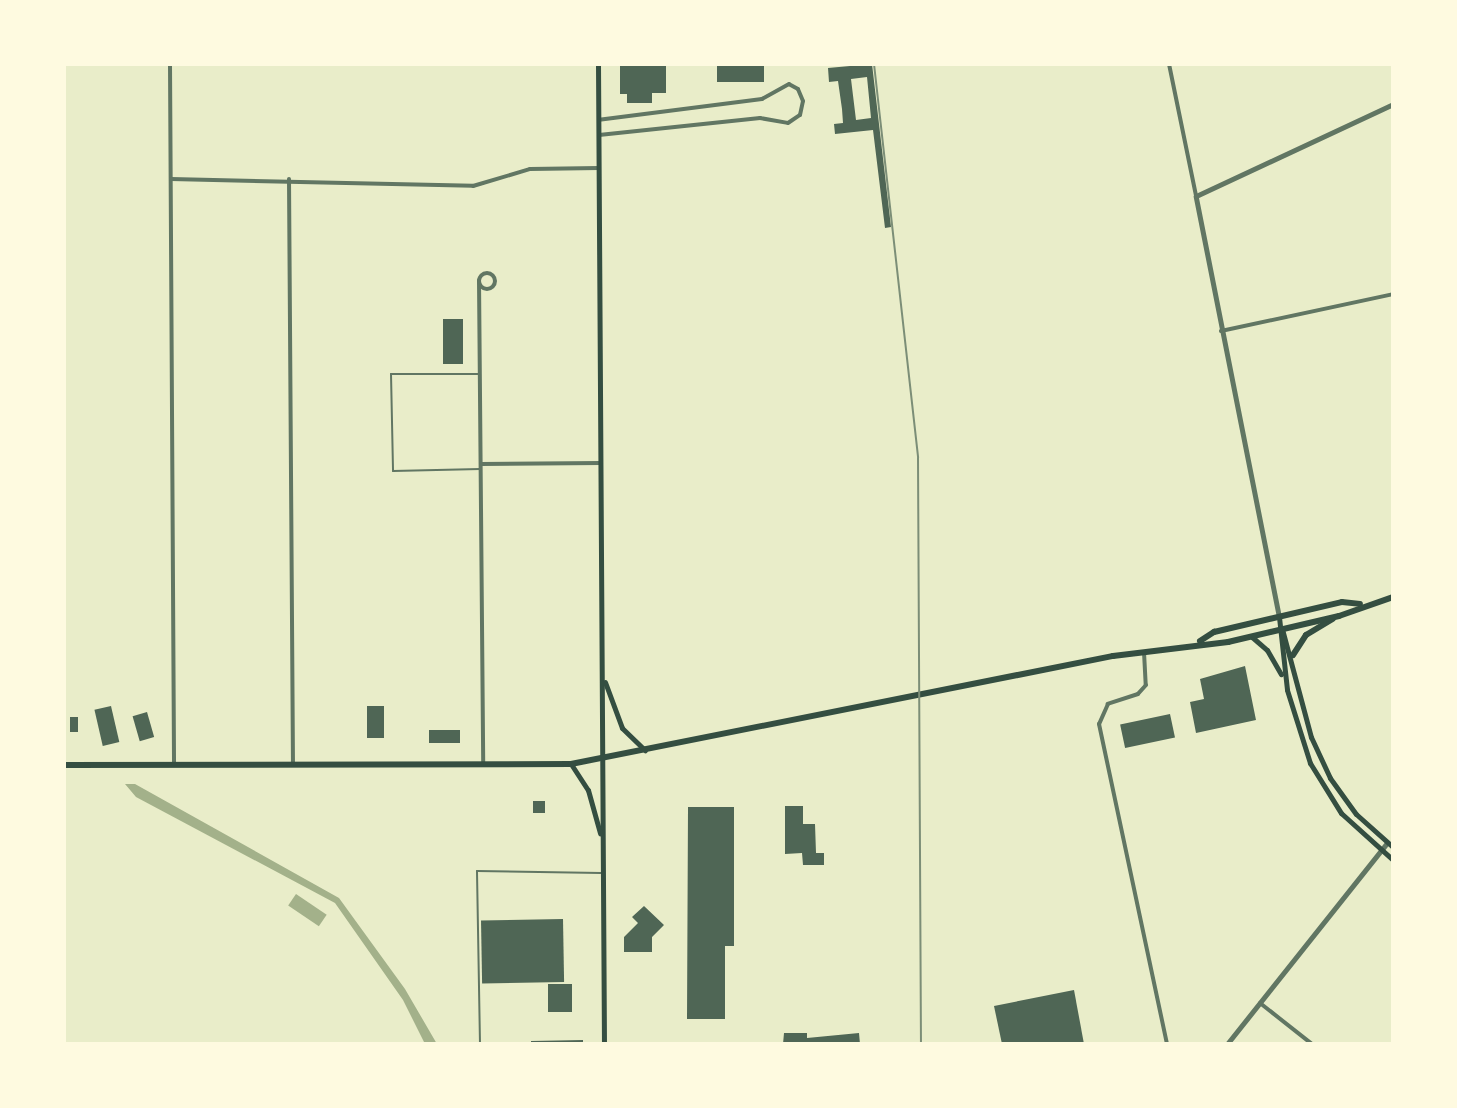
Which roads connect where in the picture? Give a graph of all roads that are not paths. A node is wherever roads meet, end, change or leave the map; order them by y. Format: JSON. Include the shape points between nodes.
{"nodes":[{"id":1,"x":170,"y":64,"type":"edge"},
{"id":2,"x":598,"y":64,"type":"edge"},
{"id":3,"x":1169,"y":64,"type":"edge"},
{"id":4,"x":1393,"y":104,"type":"edge"},
{"id":5,"x":599,"y":120,"type":"junction"},
{"id":6,"x":599,"y":135,"type":"junction"},
{"id":7,"x":599,"y":168,"type":"junction"},
{"id":8,"x":171,"y":179,"type":"junction"},
{"id":9,"x":289,"y":179,"type":"junction"},
{"id":10,"x":1196,"y":196,"type":"junction"},
{"id":11,"x":479,"y":280,"type":"junction"},
{"id":12,"x":485,"y":289,"type":"junction"},
{"id":13,"x":1393,"y":294,"type":"edge"},
{"id":14,"x":478,"y":299,"type":"junction"},
{"id":15,"x":1221,"y":331,"type":"junction"},
{"id":16,"x":481,"y":374,"type":"junction"},
{"id":17,"x":601,"y":463,"type":"junction"},
{"id":18,"x":481,"y":466,"type":"junction"},
{"id":19,"x":1393,"y":597,"type":"edge"},
{"id":20,"x":1360,"y":604,"type":"junction"},
{"id":21,"x":1339,"y":616,"type":"junction"},
{"id":22,"x":1279,"y":617,"type":"junction"},
{"id":23,"x":1281,"y":629,"type":"junction"},
{"id":24,"x":1252,"y":637,"type":"junction"},
{"id":25,"x":1200,"y":641,"type":"junction"},
{"id":26,"x":1144,"y":652,"type":"junction"},
{"id":27,"x":1293,"y":655,"type":"junction"},
{"id":28,"x":603,"y":678,"type":"junction"},
{"id":29,"x":1287,"y":690,"type":"junction"},
{"id":30,"x":1306,"y":718,"type":"junction"},
{"id":31,"x":1294,"y":721,"type":"junction"},
{"id":32,"x":645,"y":750,"type":"junction"},
{"id":33,"x":602,"y":759,"type":"junction"},
{"id":34,"x":483,"y":763,"type":"junction"},
{"id":35,"x":293,"y":764,"type":"junction"},
{"id":36,"x":571,"y":764,"type":"junction"},
{"id":37,"x":64,"y":765,"type":"edge"},
{"id":38,"x":174,"y":765,"type":"junction"},
{"id":39,"x":602,"y":841,"type":"junction"},
{"id":40,"x":1390,"y":845,"type":"edge"},
{"id":41,"x":1380,"y":851,"type":"junction"},
{"id":42,"x":1393,"y":860,"type":"edge"},
{"id":43,"x":602,"y":873,"type":"junction"},
{"id":44,"x":1260,"y":1003,"type":"junction"},
{"id":45,"x":480,"y":1044,"type":"edge"},
{"id":46,"x":604,"y":1044,"type":"edge"},
{"id":47,"x":1167,"y":1044,"type":"edge"},
{"id":48,"x":1227,"y":1044,"type":"edge"},
{"id":49,"x":1312,"y":1044,"type":"edge"}],
"edges":[{"from":1,"to":8,"type":"street"},
{"from":2,"to":5,"type":"main road"},
{"from":3,"to":10,"type":"street"},
{"from":4,"to":10,"type":"street"},
{"from":5,"to":6,"type":"main road"},
{"from":5,"to":6,"type":"street","via":[[762,99],[789,84],[803,101],[800,115],[788,123],[760,118]]},
{"from":6,"to":7,"type":"main road"},
{"from":7,"to":9,"type":"street","via":[[530,169],[473,186],[332,186]]},
{"from":7,"to":17,"type":"main road"},
{"from":8,"to":9,"type":"street"},
{"from":8,"to":38,"type":"street"},
{"from":9,"to":35,"type":"street"},
{"from":10,"to":15,"type":"street"},
{"from":11,"to":12,"type":"street"},
{"from":11,"to":12,"type":"street","via":[[483,273],[494,275],[495,285]]},
{"from":11,"to":14,"type":"street"},
{"from":12,"to":14,"type":"street"},
{"from":13,"to":15,"type":"street"},
{"from":14,"to":16,"type":"street"},
{"from":15,"to":22,"type":"street"},
{"from":16,"to":18,"type":"street"},
{"from":16,"to":18,"type":"lane","via":[[391,374],[393,471]]},
{"from":17,"to":18,"type":"street"},
{"from":17,"to":28,"type":"main road"},
{"from":18,"to":34,"type":"street"},
{"from":19,"to":20,"type":"highway"},
{"from":20,"to":21,"type":"highway"},
{"from":20,"to":22,"type":"highway","via":[[1342,602]]},
{"from":21,"to":23,"type":"highway"},
{"from":21,"to":27,"type":"highway","via":[[1306,635]]},
{"from":22,"to":23,"type":"main road"},
{"from":22,"to":25,"type":"highway","via":[[1214,632]]},
{"from":23,"to":24,"type":"highway"},
{"from":23,"to":27,"type":"main road"},
{"from":23,"to":29,"type":"main road"},
{"from":24,"to":25,"type":"highway","via":[[1214,644]]},
{"from":24,"to":29,"type":"main road","via":[[1267,650]]},
{"from":25,"to":26,"type":"highway"},
{"from":26,"to":32,"type":"highway"},
{"from":26,"to":47,"type":"street","via":[[1146,685],[1138,694],[1108,704],[1099,724]]},
{"from":27,"to":30,"type":"main road"},
{"from":28,"to":32,"type":"main road","via":[[622,728]]},
{"from":28,"to":33,"type":"main road"},
{"from":29,"to":31,"type":"main road"},
{"from":30,"to":31,"type":"main road"},
{"from":30,"to":40,"type":"main road","via":[[1330,778],[1356,814]]},
{"from":31,"to":41,"type":"main road","via":[[1323,789]]},
{"from":32,"to":33,"type":"highway"},
{"from":33,"to":36,"type":"highway"},
{"from":33,"to":39,"type":"main road"},
{"from":34,"to":35,"type":"highway"},
{"from":34,"to":36,"type":"highway"},
{"from":35,"to":38,"type":"highway"},
{"from":36,"to":39,"type":"main road","via":[[588,790]]},
{"from":37,"to":38,"type":"highway"},
{"from":39,"to":43,"type":"main road"},
{"from":40,"to":41,"type":"street"},
{"from":41,"to":42,"type":"main road"},
{"from":41,"to":44,"type":"street"},
{"from":43,"to":45,"type":"lane","via":[[477,871]]},
{"from":43,"to":46,"type":"main road"},
{"from":44,"to":48,"type":"street"},
{"from":44,"to":49,"type":"street"}]}
